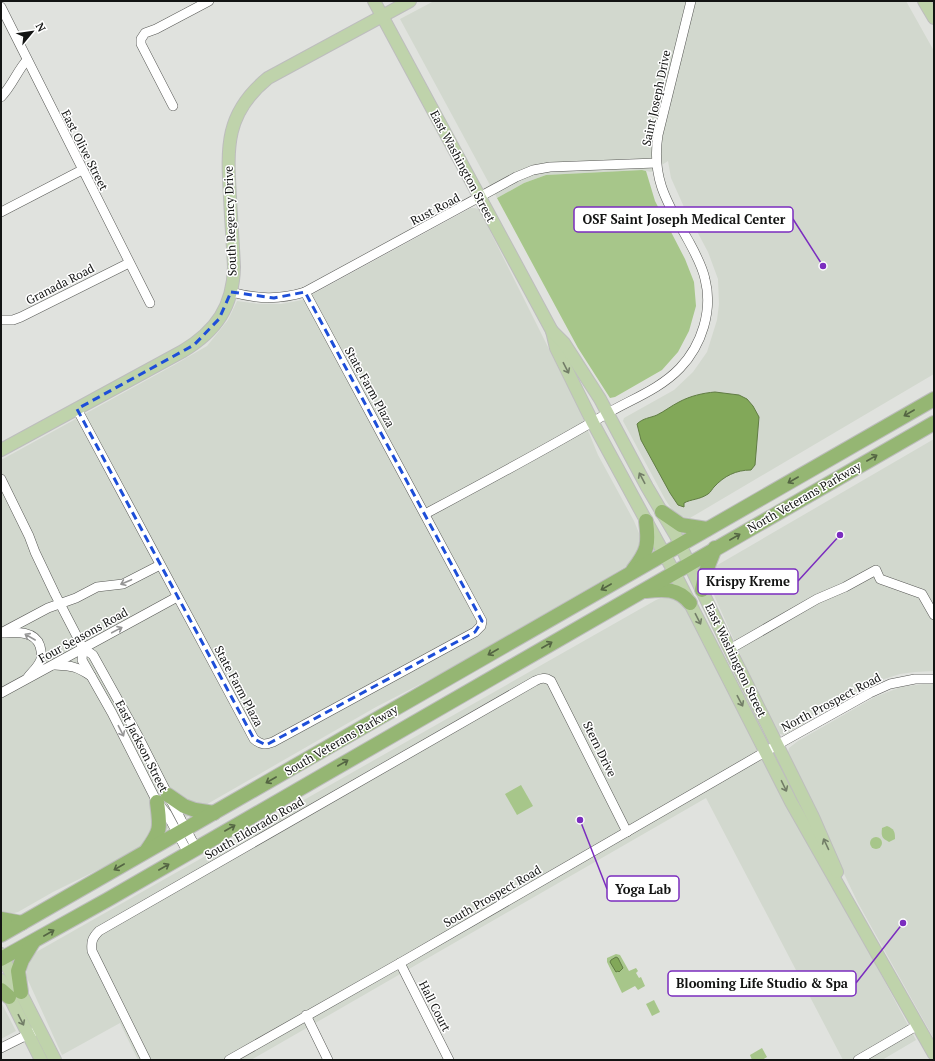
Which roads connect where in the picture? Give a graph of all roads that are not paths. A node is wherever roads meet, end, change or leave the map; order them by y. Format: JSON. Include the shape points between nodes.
{"nodes":[{"id":1,"x":209,"y":1,"type":"edge"},
{"id":2,"x":374,"y":1,"type":"edge"},
{"id":3,"x":410,"y":1,"type":"edge"},
{"id":4,"x":691,"y":1,"type":"edge"},
{"id":5,"x":924,"y":1,"type":"edge"},
{"id":6,"x":1,"y":7,"type":"edge"},
{"id":7,"x":382,"y":16,"type":"junction"},
{"id":8,"x":934,"y":18,"type":"edge"},
{"id":9,"x":27,"y":60,"type":"junction"},
{"id":10,"x":1,"y":97,"type":"edge"},
{"id":11,"x":173,"y":106,"type":"dead end"},
{"id":12,"x":656,"y":163,"type":"junction"},
{"id":13,"x":82,"y":170,"type":"junction"},
{"id":14,"x":480,"y":198,"type":"junction"},
{"id":15,"x":1,"y":212,"type":"edge"},
{"id":16,"x":129,"y":263,"type":"junction"},
{"id":17,"x":231,"y":292,"type":"junction"},
{"id":18,"x":305,"y":292,"type":"junction"},
{"id":19,"x":150,"y":303,"type":"dead end"},
{"id":20,"x":1,"y":320,"type":"edge"},
{"id":21,"x":552,"y":331,"type":"junction"},
{"id":22,"x":934,"y":399,"type":"edge"},
{"id":23,"x":77,"y":409,"type":"junction"},
{"id":24,"x":608,"y":414,"type":"junction"},
{"id":25,"x":593,"y":423,"type":"junction"},
{"id":26,"x":934,"y":423,"type":"edge"},
{"id":27,"x":1,"y":450,"type":"edge"},
{"id":28,"x":1,"y":479,"type":"edge"},
{"id":29,"x":662,"y":512,"type":"junction"},
{"id":30,"x":426,"y":514,"type":"junction"},
{"id":31,"x":646,"y":521,"type":"junction"},
{"id":32,"x":707,"y":530,"type":"junction"},
{"id":33,"x":681,"y":545,"type":"junction"},
{"id":34,"x":715,"y":548,"type":"junction"},
{"id":35,"x":664,"y":554,"type":"junction"},
{"id":36,"x":689,"y":563,"type":"junction"},
{"id":37,"x":160,"y":565,"type":"junction"},
{"id":38,"x":674,"y":572,"type":"junction"},
{"id":39,"x":630,"y":574,"type":"junction"},
{"id":40,"x":702,"y":590,"type":"junction"},
{"id":41,"x":640,"y":592,"type":"junction"},
{"id":42,"x":177,"y":597,"type":"junction"},
{"id":43,"x":690,"y":603,"type":"junction"},
{"id":44,"x":60,"y":604,"type":"junction"},
{"id":45,"x":934,"y":615,"type":"edge"},
{"id":46,"x":1,"y":633,"type":"edge"},
{"id":47,"x":83,"y":648,"type":"junction"},
{"id":48,"x":730,"y":649,"type":"junction"},
{"id":49,"x":54,"y":665,"type":"junction"},
{"id":50,"x":92,"y":676,"type":"junction"},
{"id":51,"x":548,"y":678,"type":"joint"},
{"id":52,"x":934,"y":679,"type":"edge"},
{"id":53,"x":26,"y":680,"type":"junction"},
{"id":54,"x":110,"y":686,"type":"junction"},
{"id":55,"x":1,"y":694,"type":"edge"},
{"id":56,"x":112,"y":713,"type":"junction"},
{"id":57,"x":777,"y":745,"type":"junction"},
{"id":58,"x":766,"y":751,"type":"junction"},
{"id":59,"x":163,"y":798,"type":"junction"},
{"id":60,"x":214,"y":813,"type":"junction"},
{"id":61,"x":182,"y":831,"type":"junction"},
{"id":62,"x":627,"y":832,"type":"junction"},
{"id":63,"x":192,"y":850,"type":"junction"},
{"id":64,"x":146,"y":852,"type":"junction"},
{"id":65,"x":844,"y":894,"type":"junction"},
{"id":66,"x":1,"y":919,"type":"edge"},
{"id":67,"x":22,"y":923,"type":"junction"},
{"id":68,"x":1,"y":935,"type":"edge"},
{"id":69,"x":32,"y":942,"type":"junction"},
{"id":70,"x":2,"y":957,"type":"edge"},
{"id":71,"x":400,"y":963,"type":"junction"},
{"id":72,"x":1,"y":980,"type":"edge"},
{"id":73,"x":10,"y":993,"type":"edge"},
{"id":74,"x":306,"y":1015,"type":"junction"},
{"id":75,"x":918,"y":1025,"type":"junction"},
{"id":76,"x":39,"y":1029,"type":"junction"},
{"id":77,"x":28,"y":1034,"type":"junction"},
{"id":78,"x":1,"y":1048,"type":"edge"},
{"id":79,"x":934,"y":1054,"type":"edge"},
{"id":80,"x":41,"y":1060,"type":"edge"},
{"id":81,"x":55,"y":1060,"type":"edge"},
{"id":82,"x":146,"y":1060,"type":"edge"},
{"id":83,"x":229,"y":1060,"type":"edge"},
{"id":84,"x":328,"y":1060,"type":"edge"},
{"id":85,"x":449,"y":1060,"type":"edge"},
{"id":86,"x":858,"y":1060,"type":"edge"}],
"edges":[{"from":1,"to":11,"type":"street","via":[[145,33],[141,39],[141,44]]},
{"from":2,"to":7,"type":"main road","name":"East Washington Street"},
{"from":3,"to":7,"type":"main road","name":"South Regency Drive"},
{"from":4,"to":12,"type":"street","name":"Saint Joseph Drive","via":[[658,136]]},
{"from":5,"to":8,"type":"main road"},
{"from":6,"to":9,"type":"street","name":"East Olive Street"},
{"from":7,"to":14,"type":"main road","name":"East Washington Street"},
{"from":7,"to":17,"type":"main road","name":"South Regency Drive","via":[[268,78],[242,108],[233,127],[228,147],[234,267]]},
{"from":9,"to":10,"type":"street"},
{"from":9,"to":13,"type":"street","name":"East Olive Street"},
{"from":12,"to":14,"type":"street","name":"Rust Road","via":[[550,167],[533,170]]},
{"from":12,"to":24,"type":"street","name":"Saint Joseph Drive","via":[[664,196],[700,263],[707,290],[706,316],[697,344],[680,368],[662,383]]},
{"from":13,"to":15,"type":"street"},
{"from":13,"to":16,"type":"street","name":"East Olive Street"},
{"from":14,"to":18,"type":"street","name":"Rust Road"},
{"from":14,"to":21,"type":"main road","name":"East Washington Street"},
{"from":16,"to":19,"type":"street","name":"East Olive Street"},
{"from":16,"to":20,"type":"street","name":"Granada Road","via":[[21,317]]},
{"from":17,"to":18,"type":"street","name":"Rust Road","via":[[253,298],[274,298]]},
{"from":17,"to":23,"type":"main road","name":"South Regency Drive","via":[[219,319],[194,345]]},
{"from":18,"to":30,"type":"street","name":"State Farm Plaza"},
{"from":21,"to":24,"type":"main road","name":"East Washington Street","via":[[564,343]]},
{"from":21,"to":25,"type":"main road","name":"East Washington Street","one_way":true,"via":[[556,348]]},
{"from":22,"to":32,"type":"highway","name":"North Veterans Parkway","one_way":true},
{"from":23,"to":27,"type":"main road","name":"South Regency Drive"},
{"from":23,"to":37,"type":"street","name":"State Farm Plaza"},
{"from":24,"to":25,"type":"street","name":"Saint Joseph Drive"},
{"from":29,"to":24,"type":"main road","name":"East Washington Street","one_way":true},
{"from":25,"to":30,"type":"street"},
{"from":25,"to":31,"type":"main road","name":"East Washington Street"},
{"from":34,"to":26,"type":"highway","name":"North Veterans Parkway","one_way":true},
{"from":28,"to":44,"type":"street","name":"East Jackson Street"},
{"from":29,"to":32,"type":"highway","via":[[681,525]]},
{"from":29,"to":33,"type":"main road","name":"East Washington Street"},
{"from":30,"to":42,"type":"street","name":"State Farm Plaza","via":[[480,616],[481,626],[475,632],[266,745],[254,740]]},
{"from":31,"to":35,"type":"main road","name":"East Washington Street"},
{"from":31,"to":39,"type":"highway","via":[[648,544],[640,562]]},
{"from":32,"to":33,"type":"highway","name":"North Veterans Parkway"},
{"from":33,"to":35,"type":"highway","name":"South Veterans Parkway"},
{"from":33,"to":36,"type":"main road","name":"East Washington Street"},
{"from":34,"to":36,"type":"highway","name":"North Veterans Parkway"},
{"from":34,"to":40,"type":"highway"},
{"from":35,"to":38,"type":"main road","name":"East Washington Street"},
{"from":35,"to":39,"type":"highway","name":"South Veterans Parkway"},
{"from":36,"to":38,"type":"highway","name":"North Veterans Parkway"},
{"from":36,"to":40,"type":"main road","name":"East Washington Street"},
{"from":37,"to":42,"type":"street","name":"State Farm Plaza"},
{"from":37,"to":44,"type":"street","one_way":true,"via":[[123,584],[97,587]]},
{"from":38,"to":41,"type":"highway","name":"South Veterans Parkway"},
{"from":38,"to":43,"type":"main road","name":"East Washington Street"},
{"from":39,"to":60,"type":"highway","name":"South Veterans Parkway","one_way":true},
{"from":40,"to":48,"type":"main road","name":"East Washington Street"},
{"from":41,"to":43,"type":"highway","via":[[673,590]]},
{"from":63,"to":41,"type":"highway","name":"South Veterans Parkway","one_way":true},
{"from":47,"to":42,"type":"street","name":"Four Seasons Road","one_way":true},
{"from":43,"to":58,"type":"main road","name":"East Washington Street","one_way":true},
{"from":44,"to":46,"type":"street"},
{"from":44,"to":47,"type":"street","name":"East Jackson Street"},
{"from":45,"to":48,"type":"street","via":[[922,594],[880,579],[876,570],[817,599]]},
{"from":53,"to":46,"type":"street","one_way":true,"via":[[41,659],[39,643],[28,634]]},
{"from":47,"to":49,"type":"street","name":"Four Seasons Road"},
{"from":47,"to":50,"type":"street","name":"East Jackson Street","via":[[82,660]]},
{"from":47,"to":54,"type":"street","name":"East Jackson Street","via":[[93,655]]},
{"from":48,"to":57,"type":"main road","name":"East Washington Street"},
{"from":49,"to":50,"type":"street","via":[[72,666]]},
{"from":49,"to":53,"type":"street","name":"Four Seasons Road"},
{"from":50,"to":56,"type":"street","name":"East Jackson Street"},
{"from":51,"to":62,"type":"street","name":"Stern Drive","via":[[557,690]]},
{"from":51,"to":82,"type":"street","name":"South Eldorado Road","via":[[535,681],[98,931],[93,937],[92,952]]},
{"from":52,"to":57,"type":"street","name":"North Prospect Road","via":[[915,679],[890,684]]},
{"from":53,"to":55,"type":"street","name":"Four Seasons Road"},
{"from":54,"to":56,"type":"street"},
{"from":54,"to":59,"type":"street","name":"East Jackson Street","via":[[138,736]]},
{"from":56,"to":59,"type":"street","name":"East Jackson Street","one_way":true},
{"from":57,"to":58,"type":"street","name":"North Prospect Road"},
{"from":65,"to":57,"type":"main road","name":"East Washington Street","one_way":true,"via":[[830,854]]},
{"from":58,"to":62,"type":"street","name":"South Prospect Road"},
{"from":58,"to":65,"type":"main road","name":"East Washington Street","one_way":true},
{"from":59,"to":60,"type":"highway","via":[[196,810]]},
{"from":59,"to":61,"type":"street","name":"East Jackson Street"},
{"from":59,"to":64,"type":"highway","via":[[160,825]]},
{"from":60,"to":61,"type":"highway","name":"South Veterans Parkway"},
{"from":61,"to":63,"type":"street","name":"East Jackson Street"},
{"from":61,"to":64,"type":"highway","name":"South Veterans Parkway"},
{"from":62,"to":71,"type":"street","name":"South Prospect Road"},
{"from":69,"to":63,"type":"highway","name":"South Veterans Parkway","one_way":true},
{"from":64,"to":67,"type":"highway","name":"South Veterans Parkway","one_way":true},
{"from":65,"to":75,"type":"main road","name":"East Washington Street"},
{"from":66,"to":67,"type":"highway"},
{"from":67,"to":68,"type":"highway","name":"South Veterans Parkway"},
{"from":69,"to":70,"type":"highway","name":"South Veterans Parkway"},
{"from":69,"to":73,"type":"highway","via":[[22,960]]},
{"from":70,"to":73,"type":"main road"},
{"from":71,"to":74,"type":"street","name":"South Prospect Road"},
{"from":71,"to":85,"type":"street","name":"Hall Court"},
{"from":72,"to":73,"type":"main road"},
{"from":73,"to":76,"type":"main road"},
{"from":73,"to":77,"type":"main road","one_way":true},
{"from":74,"to":83,"type":"street","name":"South Prospect Road"},
{"from":74,"to":84,"type":"street"},
{"from":75,"to":79,"type":"main road","name":"East Washington Street"},
{"from":75,"to":86,"type":"street"},
{"from":76,"to":77,"type":"street"},
{"from":76,"to":81,"type":"main road"},
{"from":77,"to":78,"type":"street"},
{"from":77,"to":80,"type":"main road"}]}
